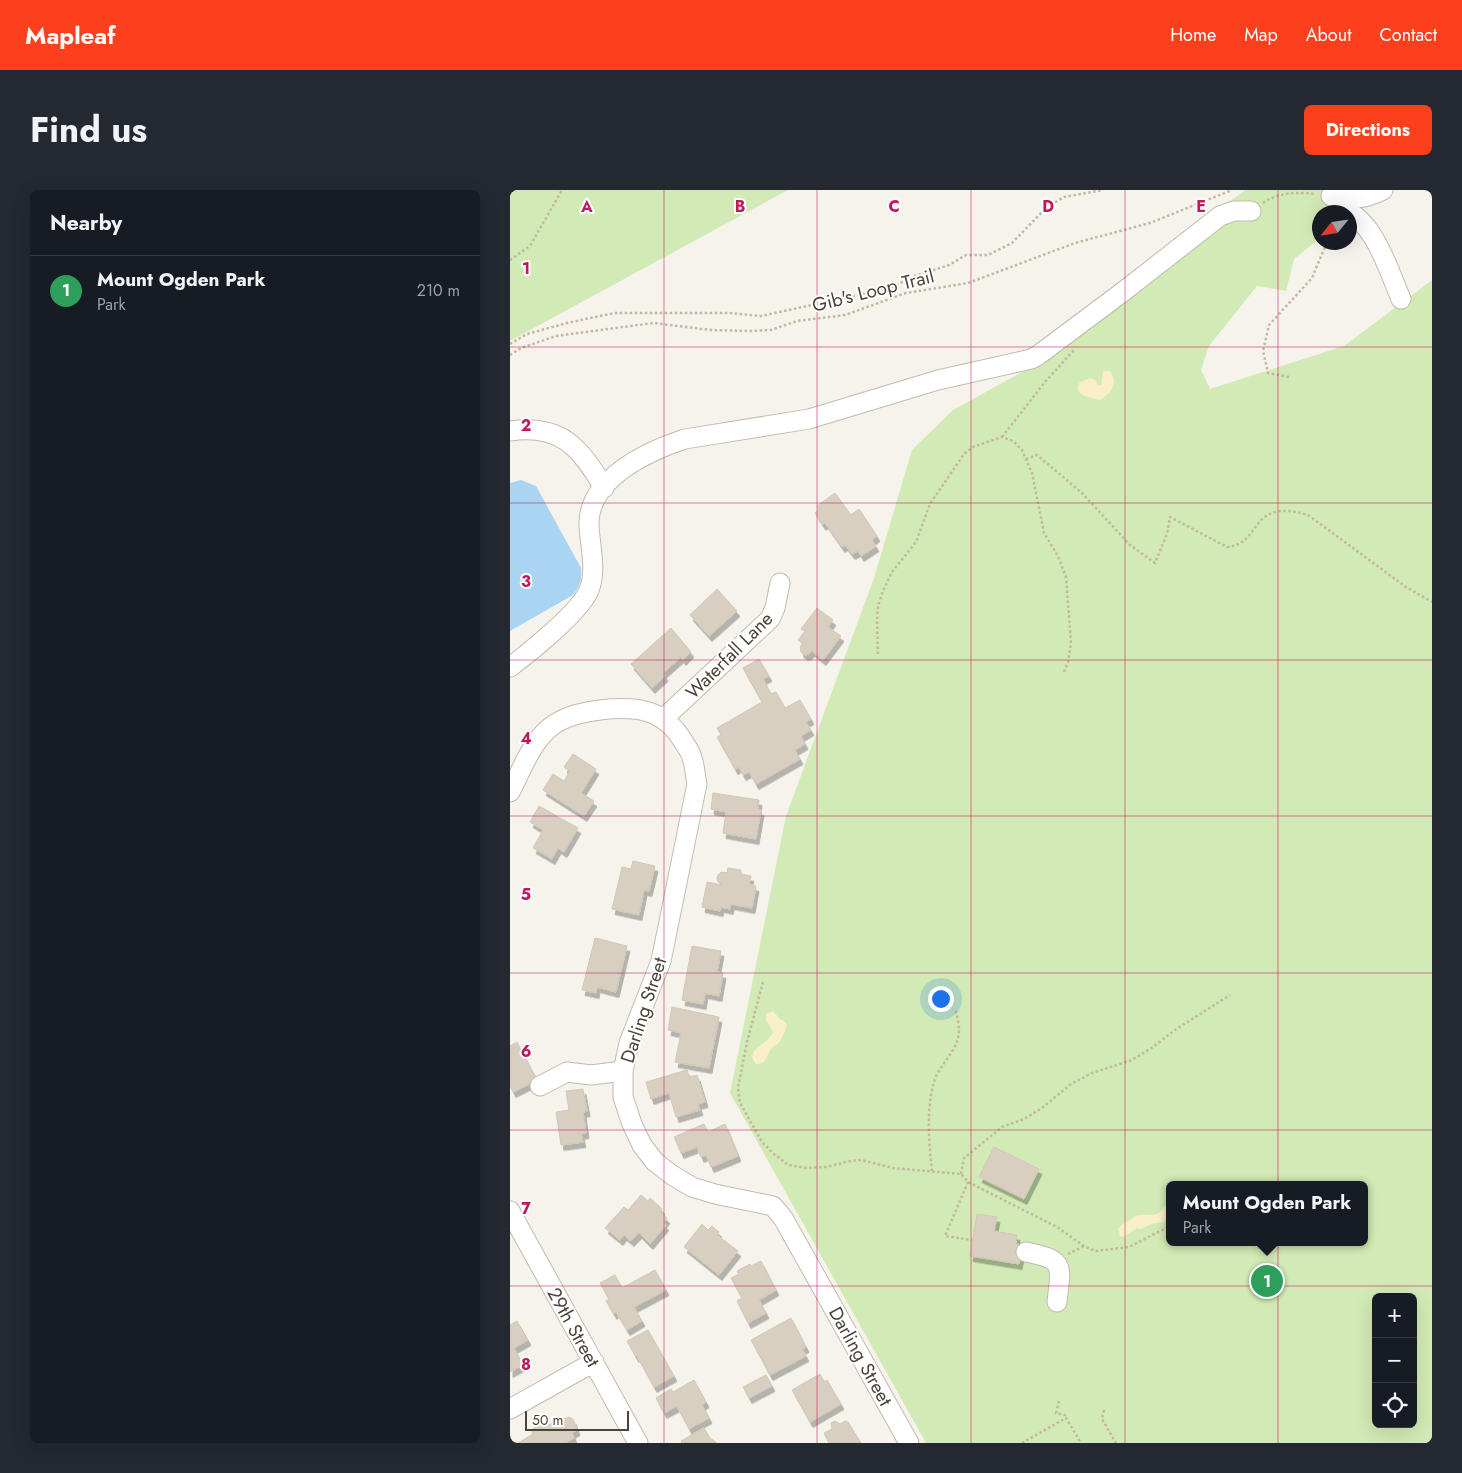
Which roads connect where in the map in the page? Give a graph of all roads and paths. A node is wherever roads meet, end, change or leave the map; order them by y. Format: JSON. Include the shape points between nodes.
{"nodes":[{"id":1,"x":562,"y":190,"type":"edge"},
{"id":2,"x":1103,"y":190,"type":"edge"},
{"id":3,"x":1232,"y":190,"type":"edge"},
{"id":4,"x":1384,"y":190,"type":"edge"},
{"id":5,"x":1336,"y":203,"type":"junction"},
{"id":6,"x":1251,"y":212,"type":"joint"},
{"id":7,"x":1324,"y":250,"type":"edge"},
{"id":8,"x":510,"y":260,"type":"edge"},
{"id":9,"x":1401,"y":299,"type":"dead end"},
{"id":10,"x":510,"y":344,"type":"edge"},
{"id":11,"x":1080,"y":344,"type":"dead end"},
{"id":12,"x":510,"y":355,"type":"edge"},
{"id":13,"x":1289,"y":377,"type":"dead end"},
{"id":14,"x":510,"y":431,"type":"edge"},
{"id":15,"x":1002,"y":437,"type":"junction"},
{"id":16,"x":1026,"y":459,"type":"junction"},
{"id":17,"x":604,"y":488,"type":"junction"},
{"id":18,"x":780,"y":583,"type":"dead end"},
{"id":19,"x":1432,"y":602,"type":"edge"},
{"id":20,"x":878,"y":654,"type":"dead end"},
{"id":21,"x":510,"y":667,"type":"edge"},
{"id":22,"x":1063,"y":674,"type":"dead end"},
{"id":23,"x":664,"y":719,"type":"junction"},
{"id":24,"x":510,"y":792,"type":"edge"},
{"id":25,"x":763,"y":982,"type":"dead end"},
{"id":26,"x":1230,"y":995,"type":"dead end"},
{"id":27,"x":956,"y":1011,"type":"dead end"},
{"id":28,"x":623,"y":1071,"type":"junction"},
{"id":29,"x":540,"y":1086,"type":"dead end"},
{"id":30,"x":932,"y":1171,"type":"junction"},
{"id":31,"x":961,"y":1174,"type":"junction"},
{"id":32,"x":968,"y":1182,"type":"junction"},
{"id":33,"x":510,"y":1211,"type":"edge"},
{"id":34,"x":1166,"y":1228,"type":"edge"},
{"id":35,"x":972,"y":1240,"type":"dead end"},
{"id":36,"x":1026,"y":1252,"type":"dead end"},
{"id":37,"x":1057,"y":1302,"type":"dead end"},
{"id":38,"x":594,"y":1362,"type":"junction"},
{"id":39,"x":1059,"y":1401,"type":"dead end"},
{"id":40,"x":510,"y":1409,"type":"edge"},
{"id":41,"x":1104,"y":1410,"type":"dead end"},
{"id":42,"x":1066,"y":1418,"type":"junction"},
{"id":43,"x":638,"y":1443,"type":"edge"},
{"id":44,"x":909,"y":1443,"type":"edge"},
{"id":45,"x":1022,"y":1443,"type":"edge"},
{"id":46,"x":1081,"y":1443,"type":"edge"},
{"id":47,"x":1116,"y":1443,"type":"edge"}],
"edges":[{"from":1,"to":8,"type":"path","via":[[530,246]]},
{"from":2,"to":10,"type":"path","name":"Gib's Loop Trail","via":[[1064,198],[1047,207],[1012,243],[988,255],[966,255],[950,265],[890,288],[761,316],[614,313],[527,334]]},
{"from":3,"to":12,"type":"path","name":"Gib's Loop Trail","via":[[1150,223],[1075,243],[968,283],[906,293],[845,315],[797,321],[761,331],[710,330],[653,323],[556,336]]},
{"from":4,"to":5,"type":"street","via":[[1369,197]]},
{"from":5,"to":6,"type":"path","via":[[1297,192],[1267,200]]},
{"from":5,"to":9,"type":"street","via":[[1360,219],[1372,234]]},
{"from":6,"to":17,"type":"street","via":[[1234,211],[1220,216],[1124,292],[1031,359],[938,380],[808,419],[685,439],[630,463]]},
{"from":7,"to":13,"type":"path","via":[[1312,278],[1270,325],[1263,351],[1268,373]]},
{"from":11,"to":15,"type":"path"},
{"from":14,"to":17,"type":"street","via":[[540,430],[561,437],[576,448]]},
{"from":15,"to":16,"type":"path","via":[[1013,441]]},
{"from":15,"to":20,"type":"path","via":[[964,454],[930,504],[916,542],[892,572],[883,591],[878,606]]},
{"from":16,"to":19,"type":"path","via":[[1037,455],[1082,493],[1130,545],[1155,563],[1170,517],[1227,547],[1241,543],[1268,514],[1291,510],[1308,515],[1406,587]]},
{"from":16,"to":22,"type":"path","via":[[1032,472],[1044,534],[1066,577],[1071,643]]},
{"from":17,"to":21,"type":"street","via":[[597,496],[589,523],[592,580],[586,597]]},
{"from":18,"to":23,"type":"street","name":"Waterfall Lane","via":[[770,619]]},
{"from":23,"to":24,"type":"street","name":"Darling Street","via":[[644,710],[620,708],[583,712],[564,718],[545,733]]},
{"from":23,"to":28,"type":"street","name":"Darling Street","via":[[692,756],[697,784],[661,960],[629,1043]]},
{"from":25,"to":30,"type":"path","via":[[738,1088],[740,1103],[762,1142],[788,1164],[807,1168],[861,1160],[893,1168]]},
{"from":26,"to":31,"type":"path","via":[[1132,1060],[1092,1073],[1071,1084],[1024,1119],[1002,1127],[964,1158]]},
{"from":27,"to":30,"type":"path","via":[[958,1038],[934,1080],[931,1095],[929,1143]]},
{"from":28,"to":29,"type":"street","via":[[591,1075],[567,1072]]},
{"from":28,"to":44,"type":"street","name":"Darling Street","via":[[624,1097],[632,1124],[655,1162],[692,1187],[772,1206],[783,1218]]},
{"from":30,"to":31,"type":"path"},
{"from":31,"to":32,"type":"path"},
{"from":32,"to":34,"type":"path","via":[[1057,1227],[1096,1251],[1129,1247]]},
{"from":32,"to":35,"type":"path","via":[[945,1236]]},
{"from":33,"to":38,"type":"street","name":"29th Street"},
{"from":36,"to":37,"type":"street","via":[[1055,1261],[1060,1272]]},
{"from":38,"to":40,"type":"street"},
{"from":38,"to":43,"type":"street","name":"29th Street"},
{"from":39,"to":42,"type":"path","via":[[1056,1413]]},
{"from":41,"to":47,"type":"path","via":[[1102,1419]]},
{"from":42,"to":45,"type":"path"},
{"from":42,"to":46,"type":"path"}]}
